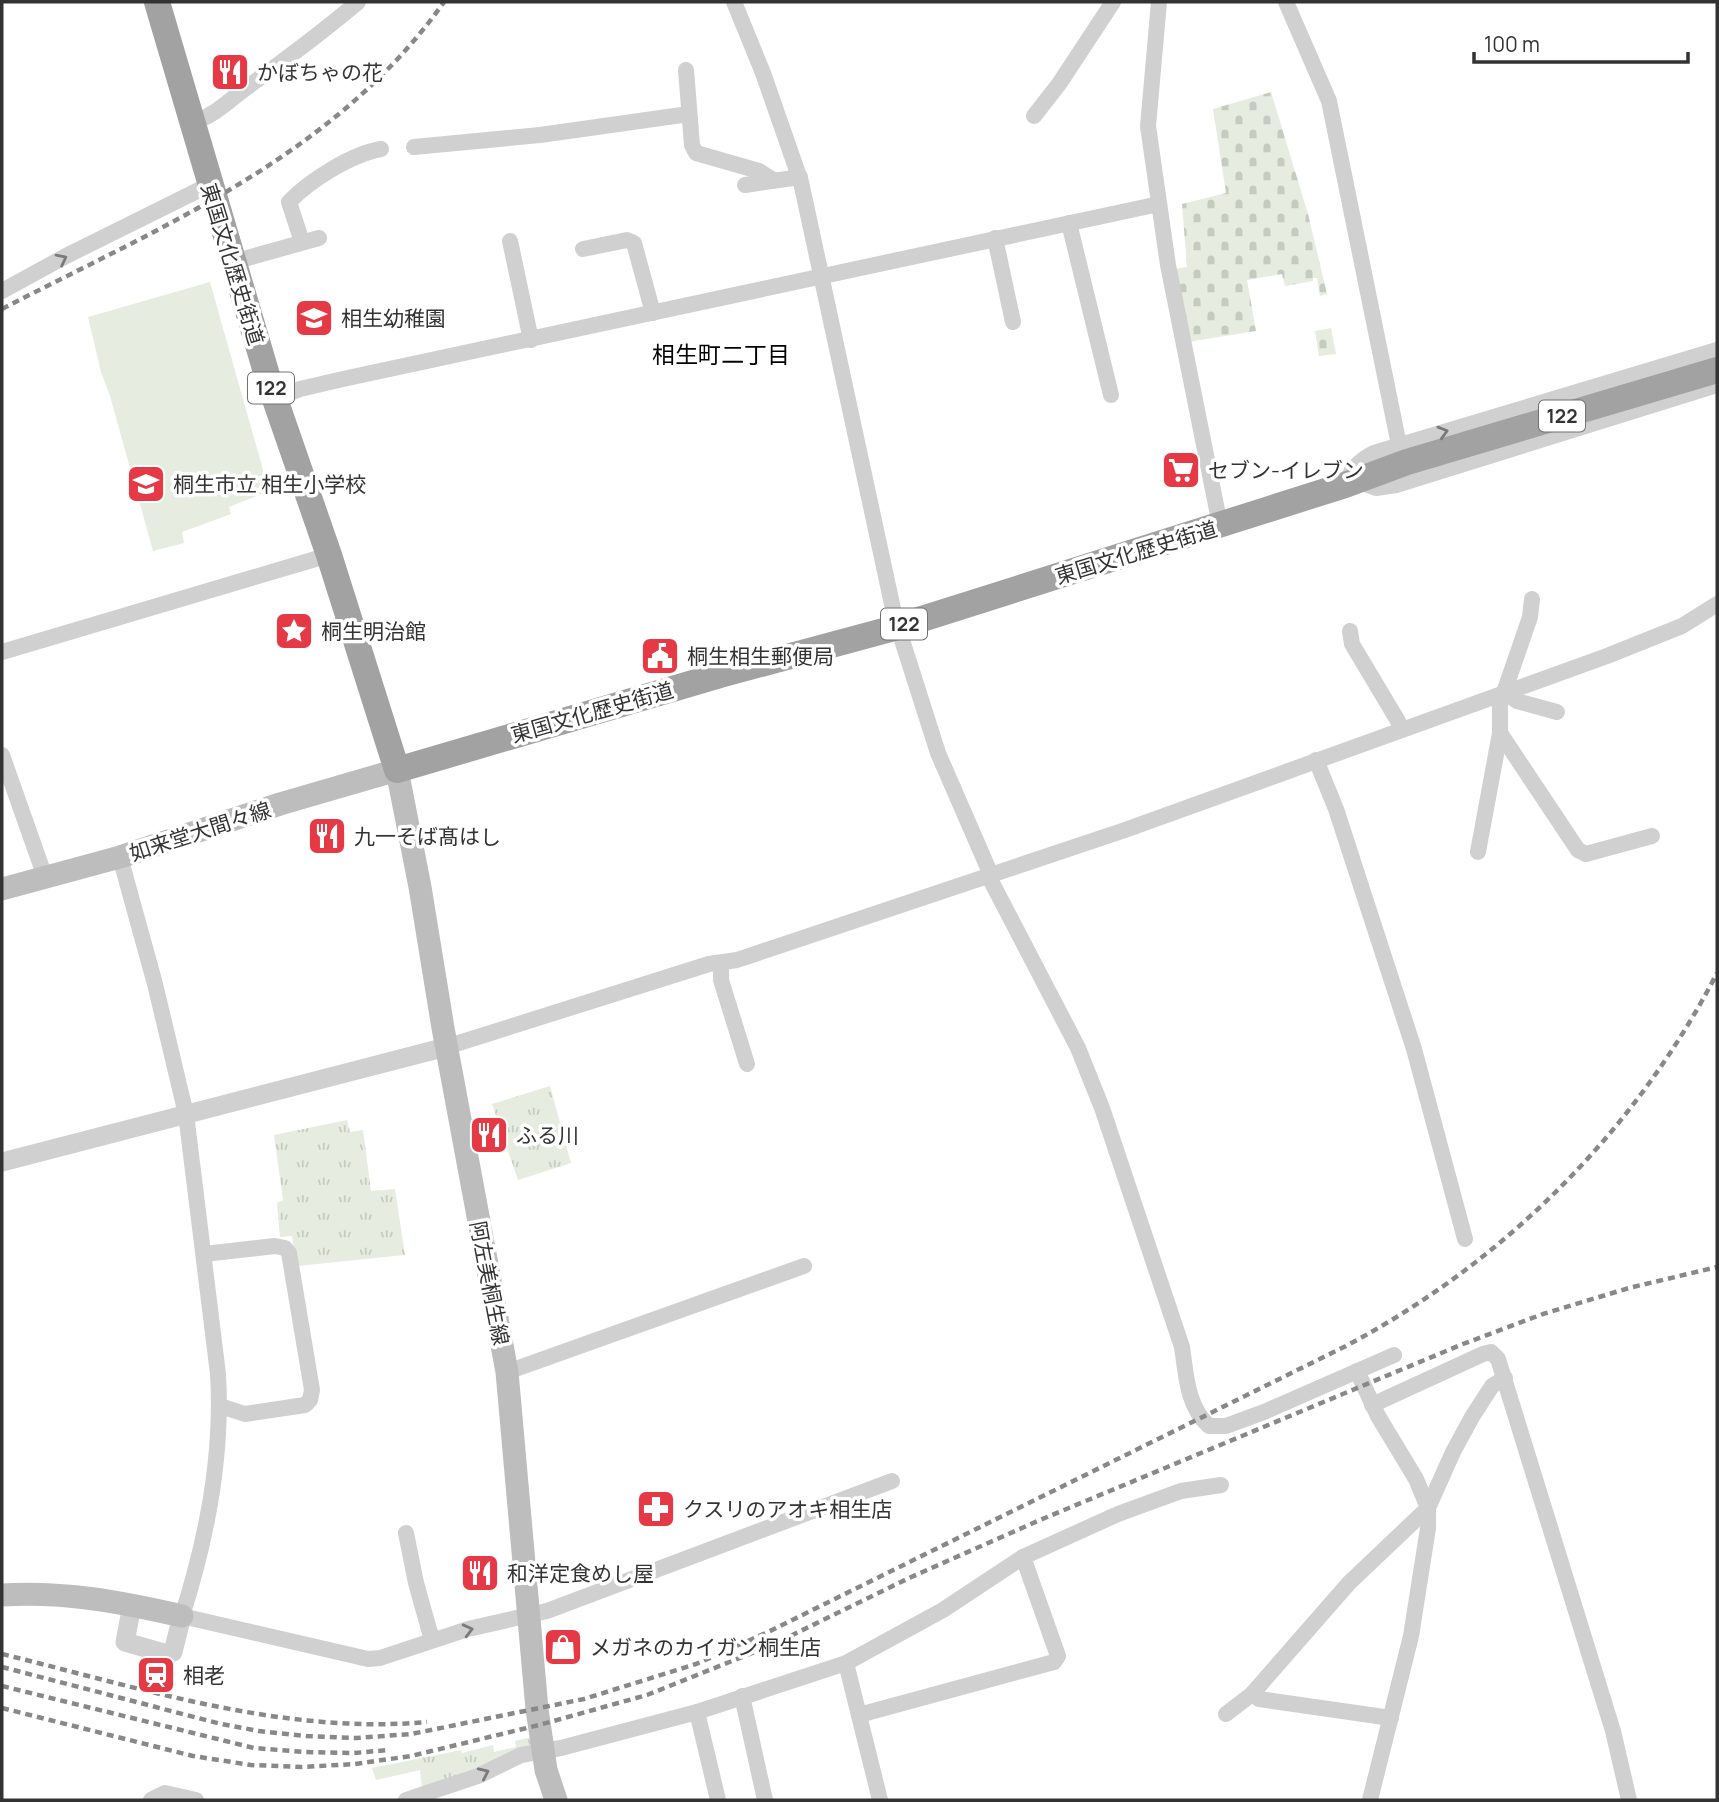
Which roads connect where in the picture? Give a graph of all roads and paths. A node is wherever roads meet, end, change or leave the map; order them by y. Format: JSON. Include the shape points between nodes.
{"nodes":[{"id":1,"x":157,"y":2,"type":"edge"},
{"id":2,"x":358,"y":2,"type":"edge"},
{"id":3,"x":734,"y":2,"type":"edge"},
{"id":4,"x":1113,"y":2,"type":"edge"},
{"id":5,"x":1159,"y":2,"type":"edge"},
{"id":6,"x":1286,"y":2,"type":"edge"},
{"id":7,"x":686,"y":70,"type":"dead end"},
{"id":8,"x":689,"y":114,"type":"junction"},
{"id":9,"x":1034,"y":116,"type":"dead end"},
{"id":10,"x":192,"y":123,"type":"junction"},
{"id":11,"x":414,"y":147,"type":"dead end"},
{"id":12,"x":381,"y":149,"type":"dead end"},
{"id":13,"x":800,"y":177,"type":"junction"},
{"id":14,"x":774,"y":180,"type":"junction"},
{"id":15,"x":209,"y":185,"type":"junction"},
{"id":16,"x":745,"y":185,"type":"dead end"},
{"id":17,"x":1159,"y":204,"type":"junction"},
{"id":18,"x":1069,"y":223,"type":"junction"},
{"id":19,"x":319,"y":238,"type":"dead end"},
{"id":20,"x":995,"y":238,"type":"junction"},
{"id":21,"x":510,"y":240,"type":"dead end"},
{"id":22,"x":302,"y":242,"type":"junction"},
{"id":23,"x":583,"y":249,"type":"dead end"},
{"id":24,"x":233,"y":262,"type":"junction"},
{"id":25,"x":821,"y":276,"type":"junction"},
{"id":26,"x":2,"y":291,"type":"edge"},
{"id":27,"x":653,"y":313,"type":"junction"},
{"id":28,"x":1013,"y":322,"type":"dead end"},
{"id":29,"x":531,"y":340,"type":"junction"},
{"id":30,"x":1717,"y":349,"type":"edge"},
{"id":31,"x":1717,"y":370,"type":"edge"},
{"id":32,"x":1717,"y":385,"type":"edge"},
{"id":33,"x":1111,"y":396,"type":"dead end"},
{"id":34,"x":275,"y":399,"type":"junction"},
{"id":35,"x":1399,"y":445,"type":"junction"},
{"id":36,"x":1351,"y":483,"type":"junction"},
{"id":37,"x":1220,"y":526,"type":"junction"},
{"id":38,"x":328,"y":555,"type":"junction"},
{"id":39,"x":1532,"y":598,"type":"dead end"},
{"id":40,"x":1717,"y":604,"type":"edge"},
{"id":41,"x":898,"y":626,"type":"junction"},
{"id":42,"x":1350,"y":631,"type":"dead end"},
{"id":43,"x":2,"y":652,"type":"edge"},
{"id":44,"x":1505,"y":692,"type":"junction"},
{"id":45,"x":1557,"y":712,"type":"dead end"},
{"id":46,"x":1401,"y":730,"type":"junction"},
{"id":47,"x":1500,"y":733,"type":"junction"},
{"id":48,"x":2,"y":755,"type":"edge"},
{"id":49,"x":1316,"y":760,"type":"junction"},
{"id":50,"x":397,"y":770,"type":"junction"},
{"id":51,"x":1653,"y":836,"type":"dead end"},
{"id":52,"x":1478,"y":852,"type":"dead end"},
{"id":53,"x":120,"y":857,"type":"junction"},
{"id":54,"x":45,"y":877,"type":"junction"},
{"id":55,"x":989,"y":877,"type":"junction"},
{"id":56,"x":2,"y":889,"type":"edge"},
{"id":57,"x":720,"y":963,"type":"junction"},
{"id":58,"x":446,"y":1047,"type":"junction"},
{"id":59,"x":747,"y":1064,"type":"dead end"},
{"id":60,"x":186,"y":1114,"type":"junction"},
{"id":61,"x":2,"y":1162,"type":"edge"},
{"id":62,"x":1465,"y":1239,"type":"dead end"},
{"id":63,"x":204,"y":1254,"type":"junction"},
{"id":64,"x":804,"y":1266,"type":"dead end"},
{"id":65,"x":1394,"y":1355,"type":"dead end"},
{"id":66,"x":1357,"y":1371,"type":"junction"},
{"id":67,"x":507,"y":1372,"type":"junction"},
{"id":68,"x":1505,"y":1378,"type":"junction"},
{"id":69,"x":1372,"y":1405,"type":"junction"},
{"id":70,"x":220,"y":1406,"type":"junction"},
{"id":71,"x":892,"y":1481,"type":"dead end"},
{"id":72,"x":1221,"y":1485,"type":"dead end"},
{"id":73,"x":1428,"y":1508,"type":"junction"},
{"id":74,"x":406,"y":1533,"type":"dead end"},
{"id":75,"x":1023,"y":1557,"type":"junction"},
{"id":76,"x":2,"y":1595,"type":"edge"},
{"id":77,"x":132,"y":1605,"type":"junction"},
{"id":78,"x":181,"y":1616,"type":"junction"},
{"id":79,"x":529,"y":1617,"type":"junction"},
{"id":80,"x":432,"y":1640,"type":"junction"},
{"id":81,"x":846,"y":1663,"type":"junction"},
{"id":82,"x":1252,"y":1695,"type":"junction"},
{"id":83,"x":742,"y":1696,"type":"junction"},
{"id":84,"x":697,"y":1712,"type":"junction"},
{"id":85,"x":1226,"y":1714,"type":"dead end"},
{"id":86,"x":859,"y":1715,"type":"junction"},
{"id":87,"x":1391,"y":1718,"type":"junction"},
{"id":88,"x":543,"y":1751,"type":"junction"},
{"id":89,"x":426,"y":1798,"type":"edge"},
{"id":90,"x":151,"y":1800,"type":"edge"},
{"id":91,"x":195,"y":1800,"type":"edge"},
{"id":92,"x":406,"y":1800,"type":"edge"},
{"id":93,"x":555,"y":1800,"type":"edge"},
{"id":94,"x":718,"y":1800,"type":"edge"},
{"id":95,"x":765,"y":1800,"type":"edge"},
{"id":96,"x":880,"y":1800,"type":"edge"},
{"id":97,"x":1370,"y":1800,"type":"edge"},
{"id":98,"x":1629,"y":1800,"type":"edge"}],
"edges":[{"from":1,"to":10,"type":"highway","name":"東国文化歴史街道","number":"122"},
{"from":2,"to":10,"type":"street","via":[[214,115]]},
{"from":3,"to":13,"type":"street"},
{"from":4,"to":9,"type":"street"},
{"from":5,"to":17,"type":"street","via":[[1147,118]]},
{"from":6,"to":35,"type":"street","via":[[1329,101]]},
{"from":7,"to":8,"type":"street"},
{"from":8,"to":11,"type":"street"},
{"from":8,"to":14,"type":"street","via":[[695,153],[760,171]]},
{"from":10,"to":15,"type":"highway","name":"東国文化歴史街道","number":"122"},
{"from":12,"to":22,"type":"street","via":[[363,152],[289,202]]},
{"from":13,"to":14,"type":"street"},
{"from":13,"to":25,"type":"street"},
{"from":14,"to":16,"type":"street"},
{"from":15,"to":24,"type":"highway","name":"東国文化歴史街道","number":"122"},
{"from":26,"to":15,"type":"street","one_way":true},
{"from":17,"to":18,"type":"street"},
{"from":17,"to":37,"type":"street"},
{"from":18,"to":20,"type":"street"},
{"from":18,"to":33,"type":"street"},
{"from":19,"to":22,"type":"street"},
{"from":20,"to":25,"type":"street"},
{"from":20,"to":28,"type":"street"},
{"from":21,"to":29,"type":"street"},
{"from":22,"to":24,"type":"street"},
{"from":23,"to":27,"type":"street","via":[[627,240],[634,243]]},
{"from":24,"to":34,"type":"highway","name":"東国文化歴史街道","number":"122"},
{"from":25,"to":27,"type":"street"},
{"from":25,"to":41,"type":"street"},
{"from":27,"to":29,"type":"street"},
{"from":29,"to":34,"type":"street","via":[[343,379]]},
{"from":35,"to":30,"type":"street","one_way":true},
{"from":31,"to":36,"type":"highway","name":"東国文化歴史街道","number":"122","via":[[1407,462]]},
{"from":32,"to":36,"type":"street","via":[[1396,485],[1376,488]]},
{"from":34,"to":38,"type":"highway","name":"東国文化歴史街道","number":"122"},
{"from":35,"to":36,"type":"street","via":[[1363,458],[1352,471]]},
{"from":36,"to":37,"type":"highway","name":"東国文化歴史街道","number":"122"},
{"from":37,"to":41,"type":"highway","name":"東国文化歴史街道","number":"122"},
{"from":38,"to":43,"type":"street"},
{"from":38,"to":50,"type":"highway","name":"東国文化歴史街道","number":"122"},
{"from":39,"to":44,"type":"street"},
{"from":40,"to":44,"type":"street","via":[[1657,637]]},
{"from":41,"to":50,"type":"highway","name":"東国文化歴史街道","number":"122"},
{"from":41,"to":55,"type":"street","via":[[938,753]]},
{"from":42,"to":46,"type":"street","via":[[1352,644]]},
{"from":44,"to":45,"type":"street","via":[[1517,701]]},
{"from":44,"to":46,"type":"street"},
{"from":44,"to":47,"type":"street","via":[[1500,704]]},
{"from":46,"to":49,"type":"street"},
{"from":47,"to":51,"type":"street","via":[[1578,850],[1586,855]]},
{"from":47,"to":52,"type":"street"},
{"from":48,"to":54,"type":"street"},
{"from":49,"to":55,"type":"street"},
{"from":49,"to":62,"type":"street","via":[[1414,1049]]},
{"from":50,"to":53,"type":"main road","name":"如来堂大間々線"},
{"from":50,"to":58,"type":"main road","name":"阿左美桐生線"},
{"from":53,"to":54,"type":"main road","name":"如来堂大間々線"},
{"from":53,"to":60,"type":"street"},
{"from":54,"to":56,"type":"main road","name":"如来堂大間々線"},
{"from":55,"to":57,"type":"street"},
{"from":55,"to":66,"type":"street","via":[[1078,1048],[1102,1108],[1182,1346],[1192,1401],[1206,1423],[1226,1426]]},
{"from":57,"to":58,"type":"street"},
{"from":57,"to":59,"type":"street"},
{"from":58,"to":60,"type":"street"},
{"from":58,"to":67,"type":"main road","name":"阿左美桐生線"},
{"from":60,"to":61,"type":"street"},
{"from":60,"to":63,"type":"street"},
{"from":63,"to":70,"type":"street"},
{"from":63,"to":70,"type":"street","via":[[275,1246],[289,1253],[312,1390],[305,1405],[245,1414]]},
{"from":64,"to":67,"type":"street"},
{"from":65,"to":66,"type":"street"},
{"from":66,"to":69,"type":"street"},
{"from":67,"to":79,"type":"main road","name":"阿左美桐生線"},
{"from":68,"to":69,"type":"street","via":[[1491,1352]]},
{"from":68,"to":73,"type":"street","via":[[1492,1386],[1472,1417]]},
{"from":68,"to":98,"type":"street","via":[[1613,1731]]},
{"from":69,"to":73,"type":"street"},
{"from":70,"to":78,"type":"street","via":[[209,1512]]},
{"from":71,"to":79,"type":"street"},
{"from":72,"to":75,"type":"street","via":[[1181,1491]]},
{"from":73,"to":82,"type":"street","via":[[1343,1590]]},
{"from":73,"to":87,"type":"street","via":[[1420,1587]]},
{"from":74,"to":80,"type":"street"},
{"from":75,"to":81,"type":"street","via":[[943,1610]]},
{"from":75,"to":86,"type":"street","via":[[1058,1656],[1054,1662]]},
{"from":76,"to":77,"type":"main road","via":[[65,1594]]},
{"from":77,"to":78,"type":"main road"},
{"from":77,"to":78,"type":"street","via":[[125,1642],[167,1654],[173,1652]]},
{"from":78,"to":80,"type":"street","via":[[368,1658]]},
{"from":80,"to":79,"type":"street","one_way":true},
{"from":79,"to":88,"type":"main road","name":"阿左美桐生線"},
{"from":81,"to":83,"type":"street"},
{"from":81,"to":86,"type":"street"},
{"from":82,"to":85,"type":"street"},
{"from":82,"to":87,"type":"street"},
{"from":83,"to":84,"type":"street"},
{"from":83,"to":95,"type":"street"},
{"from":84,"to":88,"type":"street"},
{"from":84,"to":94,"type":"street"},
{"from":86,"to":96,"type":"street"},
{"from":87,"to":97,"type":"street"},
{"from":89,"to":88,"type":"street","one_way":true,"via":[[513,1758]]},
{"from":88,"to":93,"type":"main road","name":"阿左美桐生線"},
{"from":89,"to":92,"type":"street"},
{"from":90,"to":91,"type":"street","via":[[165,1793]]}]}
